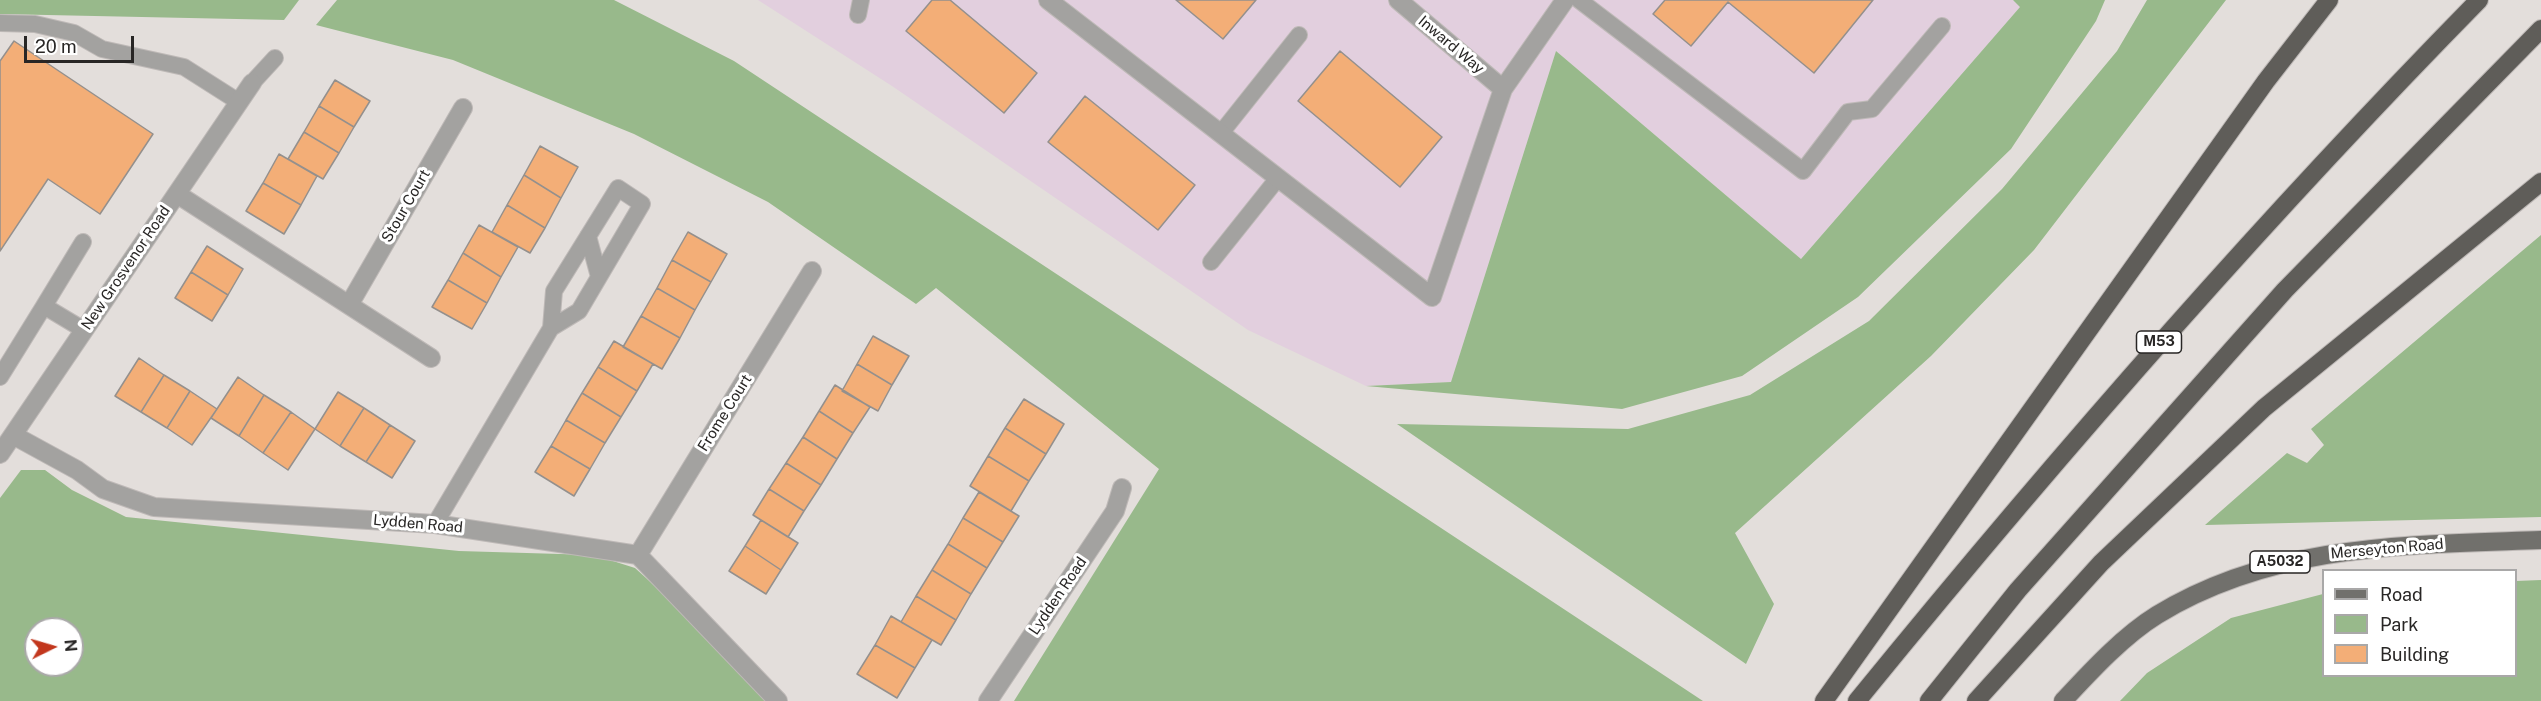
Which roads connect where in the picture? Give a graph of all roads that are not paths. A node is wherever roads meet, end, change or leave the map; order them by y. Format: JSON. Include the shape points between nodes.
{"nodes":[{"id":1,"x":1048,"y":0,"type":"edge"},
{"id":2,"x":1398,"y":0,"type":"edge"},
{"id":3,"x":1565,"y":0,"type":"edge"},
{"id":4,"x":1579,"y":0,"type":"edge"},
{"id":5,"x":2330,"y":0,"type":"edge"},
{"id":6,"x":2480,"y":0,"type":"edge"},
{"id":7,"x":0,"y":23,"type":"edge"},
{"id":8,"x":1942,"y":26,"type":"dead end"},
{"id":9,"x":2541,"y":29,"type":"edge"},
{"id":10,"x":1299,"y":35,"type":"dead end"},
{"id":11,"x":275,"y":58,"type":"dead end"},
{"id":12,"x":252,"y":83,"type":"joint"},
{"id":13,"x":1503,"y":89,"type":"junction"},
{"id":14,"x":239,"y":102,"type":"junction"},
{"id":15,"x":463,"y":108,"type":"dead end"},
{"id":16,"x":1221,"y":134,"type":"junction"},
{"id":17,"x":1278,"y":178,"type":"junction"},
{"id":18,"x":2541,"y":182,"type":"edge"},
{"id":19,"x":177,"y":194,"type":"junction"},
{"id":20,"x":588,"y":236,"type":"junction"},
{"id":21,"x":83,"y":242,"type":"dead end"},
{"id":22,"x":1211,"y":261,"type":"dead end"},
{"id":23,"x":812,"y":271,"type":"dead end"},
{"id":24,"x":599,"y":277,"type":"junction"},
{"id":25,"x":349,"y":305,"type":"junction"},
{"id":26,"x":44,"y":306,"type":"junction"},
{"id":27,"x":551,"y":328,"type":"junction"},
{"id":28,"x":84,"y":330,"type":"junction"},
{"id":29,"x":431,"y":358,"type":"dead end"},
{"id":30,"x":0,"y":377,"type":"edge"},
{"id":31,"x":13,"y":435,"type":"junction"},
{"id":32,"x":0,"y":454,"type":"edge"},
{"id":33,"x":1122,"y":488,"type":"dead end"},
{"id":34,"x":435,"y":524,"type":"junction"},
{"id":35,"x":2541,"y":540,"type":"edge"},
{"id":36,"x":638,"y":555,"type":"junction"},
{"id":37,"x":1828,"y":693,"type":"edge"},
{"id":38,"x":778,"y":701,"type":"edge"},
{"id":39,"x":988,"y":701,"type":"edge"},
{"id":40,"x":1857,"y":701,"type":"edge"},
{"id":41,"x":1929,"y":701,"type":"edge"},
{"id":42,"x":1976,"y":701,"type":"edge"},
{"id":43,"x":2063,"y":701,"type":"edge"}],
"edges":[{"from":1,"to":16,"type":"street"},
{"from":2,"to":13,"type":"street","name":"Inward Way"},
{"from":3,"to":13,"type":"street"},
{"from":4,"to":8,"type":"lane","via":[[1803,171],[1848,112],[1872,109]]},
{"from":5,"to":37,"type":"highway","via":[[2266,81]]},
{"from":6,"to":40,"type":"highway","number":"M53","via":[[2406,74],[2158,343],[1999,527]]},
{"from":7,"to":14,"type":"lane","via":[[34,24],[74,33],[102,49],[184,67]]},
{"from":9,"to":41,"type":"highway","via":[[2285,290],[2018,591]]},
{"from":10,"to":16,"type":"lane"},
{"from":11,"to":12,"type":"lane"},
{"from":12,"to":14,"type":"street","name":"New Grosvenor Road"},
{"from":13,"to":17,"type":"street","via":[[1432,297]]},
{"from":14,"to":19,"type":"street","name":"New Grosvenor Road"},
{"from":15,"to":25,"type":"street","name":"Stour Court"},
{"from":16,"to":17,"type":"street"},
{"from":17,"to":22,"type":"lane"},
{"from":18,"to":42,"type":"highway","via":[[2264,408],[2101,563]]},
{"from":19,"to":25,"type":"street"},
{"from":19,"to":28,"type":"street","name":"New Grosvenor Road"},
{"from":20,"to":24,"type":"lane"},
{"from":20,"to":24,"type":"lane","via":[[618,188],[642,204]]},
{"from":20,"to":27,"type":"lane","via":[[554,291]]},
{"from":21,"to":26,"type":"lane"},
{"from":23,"to":36,"type":"street","name":"Frome Court"},
{"from":24,"to":27,"type":"lane","via":[[579,311]]},
{"from":25,"to":29,"type":"street"},
{"from":26,"to":28,"type":"lane"},
{"from":26,"to":30,"type":"lane"},
{"from":27,"to":34,"type":"lane"},
{"from":28,"to":31,"type":"street","name":"New Grosvenor Road"},
{"from":31,"to":32,"type":"street","name":"New Grosvenor Road"},
{"from":31,"to":34,"type":"street","name":"Lydden Road","via":[[103,489],[154,507]]},
{"from":33,"to":39,"type":"street","name":"Lydden Road","via":[[1114,511]]},
{"from":34,"to":36,"type":"street","name":"Lydden Road"},
{"from":35,"to":43,"type":"main road","name":"Merseyton Road","number":"A5032","via":[[2361,548],[2279,562],[2206,588],[2155,616],[2090,671]]},
{"from":36,"to":38,"type":"street"}]}
